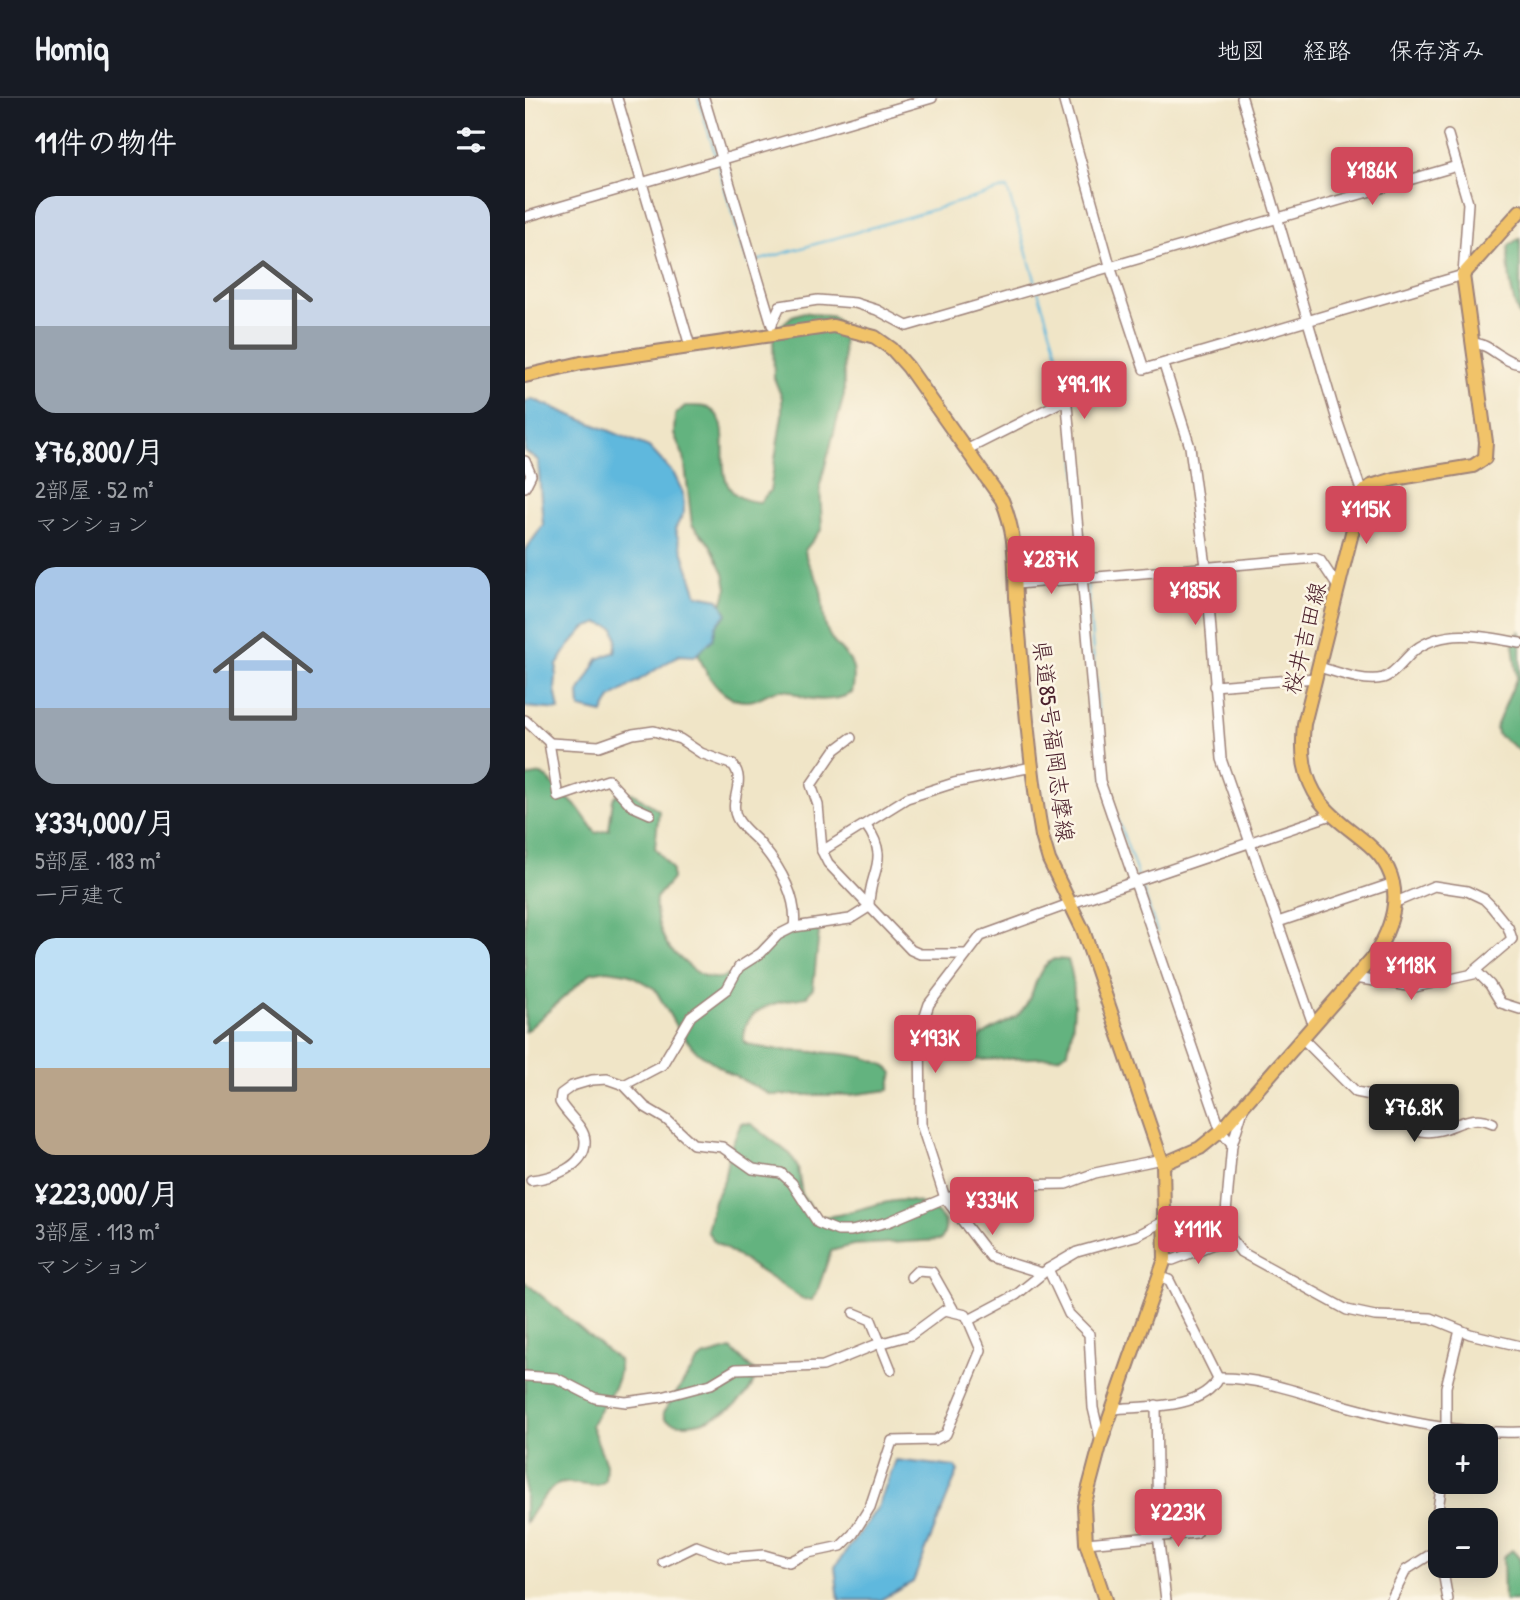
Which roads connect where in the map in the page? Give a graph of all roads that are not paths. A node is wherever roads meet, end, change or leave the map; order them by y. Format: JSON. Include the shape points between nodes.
{"nodes":[{"id":1,"x":617,"y":98,"type":"edge"},
{"id":2,"x":704,"y":98,"type":"edge"},
{"id":3,"x":932,"y":98,"type":"edge"},
{"id":4,"x":1063,"y":98,"type":"edge"},
{"id":5,"x":1242,"y":98,"type":"edge"},
{"id":6,"x":1448,"y":135,"type":"dead end"},
{"id":7,"x":722,"y":159,"type":"junction"},
{"id":8,"x":1457,"y":166,"type":"junction"},
{"id":9,"x":642,"y":183,"type":"junction"},
{"id":10,"x":1520,"y":211,"type":"edge"},
{"id":11,"x":525,"y":217,"type":"edge"},
{"id":12,"x":1279,"y":220,"type":"junction"},
{"id":13,"x":1111,"y":269,"type":"junction"},
{"id":14,"x":1463,"y":275,"type":"junction"},
{"id":15,"x":1308,"y":321,"type":"junction"},
{"id":16,"x":773,"y":328,"type":"junction"},
{"id":17,"x":1472,"y":343,"type":"junction"},
{"id":18,"x":690,"y":346,"type":"junction"},
{"id":19,"x":1520,"y":364,"type":"edge"},
{"id":20,"x":1164,"y":365,"type":"junction"},
{"id":21,"x":525,"y":376,"type":"edge"},
{"id":22,"x":968,"y":449,"type":"junction"},
{"id":23,"x":525,"y":461,"type":"edge"},
{"id":24,"x":525,"y":487,"type":"edge"},
{"id":25,"x":1362,"y":493,"type":"junction"},
{"id":26,"x":1206,"y":566,"type":"junction"},
{"id":27,"x":1082,"y":578,"type":"junction"},
{"id":28,"x":1017,"y":584,"type":"junction"},
{"id":29,"x":1338,"y":587,"type":"junction"},
{"id":30,"x":1520,"y":643,"type":"edge"},
{"id":31,"x":1318,"y":673,"type":"junction"},
{"id":32,"x":1214,"y":686,"type":"junction"},
{"id":33,"x":525,"y":720,"type":"edge"},
{"id":34,"x":852,"y":738,"type":"dead end"},
{"id":35,"x":550,"y":743,"type":"junction"},
{"id":36,"x":1032,"y":767,"type":"junction"},
{"id":37,"x":650,"y":814,"type":"dead end"},
{"id":38,"x":1331,"y":815,"type":"junction"},
{"id":39,"x":866,"y":825,"type":"junction"},
{"id":40,"x":1253,"y":842,"type":"junction"},
{"id":41,"x":822,"y":851,"type":"junction"},
{"id":42,"x":1135,"y":882,"type":"junction"},
{"id":43,"x":1394,"y":883,"type":"junction"},
{"id":44,"x":1396,"y":902,"type":"junction"},
{"id":45,"x":1072,"y":903,"type":"junction"},
{"id":46,"x":869,"y":907,"type":"junction"},
{"id":47,"x":1278,"y":922,"type":"junction"},
{"id":48,"x":794,"y":927,"type":"junction"},
{"id":49,"x":966,"y":954,"type":"junction"},
{"id":50,"x":1472,"y":973,"type":"junction"},
{"id":51,"x":1354,"y":978,"type":"junction"},
{"id":52,"x":1520,"y":1009,"type":"edge"},
{"id":53,"x":1314,"y":1024,"type":"junction"},
{"id":54,"x":1302,"y":1038,"type":"junction"},
{"id":55,"x":624,"y":1085,"type":"junction"},
{"id":56,"x":1243,"y":1107,"type":"junction"},
{"id":57,"x":1493,"y":1123,"type":"dead end"},
{"id":58,"x":1221,"y":1131,"type":"junction"},
{"id":59,"x":1232,"y":1145,"type":"junction"},
{"id":60,"x":1162,"y":1161,"type":"junction"},
{"id":61,"x":531,"y":1180,"type":"dead end"},
{"id":62,"x":945,"y":1198,"type":"junction"},
{"id":63,"x":1165,"y":1222,"type":"junction"},
{"id":64,"x":1229,"y":1238,"type":"junction"},
{"id":65,"x":1165,"y":1259,"type":"junction"},
{"id":66,"x":1045,"y":1271,"type":"junction"},
{"id":67,"x":911,"y":1277,"type":"dead end"},
{"id":68,"x":1160,"y":1277,"type":"junction"},
{"id":69,"x":953,"y":1309,"type":"junction"},
{"id":70,"x":854,"y":1313,"type":"dead end"},
{"id":71,"x":969,"y":1320,"type":"junction"},
{"id":72,"x":1460,"y":1330,"type":"junction"},
{"id":73,"x":882,"y":1343,"type":"junction"},
{"id":74,"x":1520,"y":1346,"type":"edge"},
{"id":75,"x":891,"y":1370,"type":"dead end"},
{"id":76,"x":525,"y":1376,"type":"edge"},
{"id":77,"x":1218,"y":1378,"type":"junction"},
{"id":78,"x":1156,"y":1405,"type":"junction"},
{"id":79,"x":1114,"y":1409,"type":"junction"},
{"id":80,"x":1446,"y":1424,"type":"edge"},
{"id":81,"x":1428,"y":1426,"type":"edge"},
{"id":82,"x":1520,"y":1432,"type":"edge"},
{"id":83,"x":1498,"y":1433,"type":"edge"},
{"id":84,"x":1101,"y":1442,"type":"junction"},
{"id":85,"x":1196,"y":1533,"type":"dead end"},
{"id":86,"x":1158,"y":1535,"type":"junction"},
{"id":87,"x":1086,"y":1543,"type":"junction"},
{"id":88,"x":1428,"y":1556,"type":"edge"},
{"id":89,"x":663,"y":1562,"type":"dead end"},
{"id":90,"x":1444,"y":1578,"type":"edge"},
{"id":91,"x":1104,"y":1600,"type":"edge"},
{"id":92,"x":1166,"y":1600,"type":"edge"},
{"id":93,"x":1391,"y":1600,"type":"edge"},
{"id":94,"x":1448,"y":1600,"type":"edge"}],
"edges":[{"from":1,"to":9,"type":"street"},
{"from":2,"to":7,"type":"street"},
{"from":3,"to":7,"type":"street"},
{"from":4,"to":13,"type":"street"},
{"from":5,"to":12,"type":"street"},
{"from":6,"to":8,"type":"street"},
{"from":7,"to":9,"type":"street"},
{"from":7,"to":16,"type":"street"},
{"from":8,"to":12,"type":"street"},
{"from":8,"to":14,"type":"street","via":[[1468,203]]},
{"from":9,"to":11,"type":"street"},
{"from":9,"to":18,"type":"street"},
{"from":10,"to":14,"type":"main road"},
{"from":12,"to":13,"type":"street"},
{"from":12,"to":15,"type":"street"},
{"from":13,"to":16,"type":"street","via":[[907,326],[868,306],[818,300],[779,306]]},
{"from":13,"to":20,"type":"street","via":[[1144,369]]},
{"from":14,"to":15,"type":"street"},
{"from":14,"to":17,"type":"main road"},
{"from":15,"to":20,"type":"street"},
{"from":15,"to":25,"type":"street"},
{"from":16,"to":18,"type":"main road","name":"県道85号福岡志摩線"},
{"from":16,"to":22,"type":"main road","name":"県道85号福岡志摩線","via":[[833,326],[875,337],[908,367]]},
{"from":17,"to":19,"type":"street"},
{"from":17,"to":25,"type":"main road","via":[[1485,458],[1473,466],[1383,481]]},
{"from":18,"to":21,"type":"main road","name":"県道85号福岡志摩線"},
{"from":20,"to":26,"type":"street","via":[[1190,447]]},
{"from":22,"to":27,"type":"street","via":[[1061,402],[1067,405]]},
{"from":22,"to":28,"type":"main road","name":"県道85号福岡志摩線","via":[[1007,513],[1016,551]]},
{"from":23,"to":24,"type":"street","via":[[531,479]]},
{"from":25,"to":29,"type":"main road","name":"桜井吉田線"},
{"from":26,"to":27,"type":"street"},
{"from":26,"to":29,"type":"street","via":[[1315,558]]},
{"from":26,"to":32,"type":"street"},
{"from":27,"to":28,"type":"street"},
{"from":27,"to":42,"type":"street","via":[[1100,782]]},
{"from":28,"to":36,"type":"main road","name":"県道85号福岡志摩線"},
{"from":29,"to":31,"type":"main road","name":"桜井吉田線"},
{"from":30,"to":31,"type":"street","via":[[1453,636],[1425,644],[1385,677]]},
{"from":31,"to":32,"type":"street"},
{"from":31,"to":38,"type":"main road","name":"桜井吉田線","via":[[1304,724],[1302,757],[1311,787]]},
{"from":32,"to":40,"type":"street","via":[[1221,759]]},
{"from":33,"to":35,"type":"street"},
{"from":34,"to":41,"type":"street","via":[[835,750],[811,785],[818,805]]},
{"from":35,"to":37,"type":"street","via":[[558,797],[608,780],[632,806]]},
{"from":35,"to":48,"type":"street","via":[[600,746],[654,731],[733,765],[739,783],[737,817],[764,847],[795,902]]},
{"from":36,"to":39,"type":"street","via":[[907,798]]},
{"from":36,"to":45,"type":"main road","name":"県道85号福岡志摩線","via":[[1045,847]]},
{"from":38,"to":40,"type":"street"},
{"from":38,"to":43,"type":"main road","name":"桜井吉田線","via":[[1377,854]]},
{"from":39,"to":41,"type":"street"},
{"from":39,"to":46,"type":"street","via":[[880,852]]},
{"from":40,"to":42,"type":"street"},
{"from":40,"to":47,"type":"street"},
{"from":41,"to":46,"type":"street","via":[[835,872]]},
{"from":42,"to":45,"type":"street"},
{"from":42,"to":58,"type":"street"},
{"from":43,"to":44,"type":"main road","name":"桜井吉田線"},
{"from":43,"to":47,"type":"street"},
{"from":44,"to":50,"type":"street","via":[[1434,886],[1484,898],[1512,939]]},
{"from":44,"to":51,"type":"main road","name":"桜井吉田線","via":[[1384,941]]},
{"from":45,"to":49,"type":"street","via":[[990,931]]},
{"from":45,"to":60,"type":"main road","name":"県道85号福岡志摩線"},
{"from":46,"to":48,"type":"street","via":[[836,924]]},
{"from":46,"to":49,"type":"street","via":[[911,950]]},
{"from":47,"to":53,"type":"street"},
{"from":48,"to":55,"type":"street","via":[[739,967],[727,989],[691,1016],[655,1071]]},
{"from":49,"to":62,"type":"street","via":[[929,1004],[920,1031],[921,1124]]},
{"from":50,"to":51,"type":"street","via":[[1415,987]]},
{"from":50,"to":52,"type":"street","via":[[1483,976],[1501,1003]]},
{"from":51,"to":53,"type":"main road","name":"桜井吉田線"},
{"from":53,"to":54,"type":"main road","name":"桜井吉田線"},
{"from":54,"to":56,"type":"main road","name":"桜井吉田線"},
{"from":54,"to":57,"type":"street","via":[[1356,1092],[1400,1101],[1421,1130],[1443,1130],[1467,1118]]},
{"from":55,"to":61,"type":"street","via":[[592,1080],[565,1089],[560,1102],[585,1140],[562,1173]]},
{"from":55,"to":62,"type":"street","via":[[693,1144],[722,1147],[753,1169],[781,1173],[810,1214],[826,1228],[852,1231],[873,1227]]},
{"from":56,"to":58,"type":"main road","name":"桜井吉田線"},
{"from":56,"to":59,"type":"street","name":"桜井吉田線"},
{"from":58,"to":59,"type":"street"},
{"from":58,"to":60,"type":"main road","name":"桜井吉田線","via":[[1193,1152]]},
{"from":59,"to":64,"type":"street","name":"桜井吉田線","via":[[1226,1213]]},
{"from":60,"to":62,"type":"street","via":[[1094,1173],[1066,1184],[1010,1185]]},
{"from":60,"to":63,"type":"main road","name":"県道85号福岡志摩線"},
{"from":62,"to":66,"type":"street","via":[[990,1257]]},
{"from":63,"to":65,"type":"main road","name":"県道85号福岡志摩線"},
{"from":63,"to":66,"type":"street","via":[[1138,1235],[1084,1249]]},
{"from":64,"to":65,"type":"street"},
{"from":64,"to":72,"type":"street","via":[[1261,1265],[1347,1310],[1375,1316],[1420,1316]]},
{"from":65,"to":68,"type":"main road","name":"県道85号福岡志摩線"},
{"from":66,"to":71,"type":"street","via":[[1016,1295]]},
{"from":66,"to":84,"type":"street","via":[[1069,1314],[1089,1334],[1093,1408]]},
{"from":67,"to":69,"type":"street","via":[[917,1271],[932,1272]]},
{"from":68,"to":77,"type":"street","via":[[1168,1280]]},
{"from":68,"to":79,"type":"main road","name":"県道85号福岡志摩線"},
{"from":69,"to":71,"type":"street"},
{"from":69,"to":73,"type":"street","via":[[911,1335]]},
{"from":70,"to":73,"type":"street","via":[[871,1320]]},
{"from":71,"to":89,"type":"street","via":[[981,1350],[946,1434],[935,1440],[892,1441],[870,1507],[847,1541],[789,1562],[764,1555],[728,1558],[696,1546]]},
{"from":72,"to":74,"type":"street"},
{"from":72,"to":80,"type":"street","via":[[1446,1387]]},
{"from":73,"to":75,"type":"street"},
{"from":73,"to":76,"type":"street","via":[[823,1366],[736,1369],[688,1392],[627,1402],[595,1398],[556,1378]]},
{"from":77,"to":78,"type":"street","via":[[1203,1395]]},
{"from":77,"to":81,"type":"street","via":[[1257,1382]]},
{"from":78,"to":79,"type":"street"},
{"from":78,"to":86,"type":"street"},
{"from":79,"to":84,"type":"main road","name":"県道85号福岡志摩線"},
{"from":82,"to":83,"type":"street"},
{"from":84,"to":87,"type":"main road","name":"県道85号福岡志摩線","via":[[1084,1506]]},
{"from":85,"to":86,"type":"street"},
{"from":86,"to":87,"type":"street"},
{"from":86,"to":92,"type":"street"},
{"from":87,"to":91,"type":"main road","name":"県道85号福岡志摩線"},
{"from":88,"to":93,"type":"street","via":[[1406,1570]]},
{"from":90,"to":94,"type":"street"}]}
